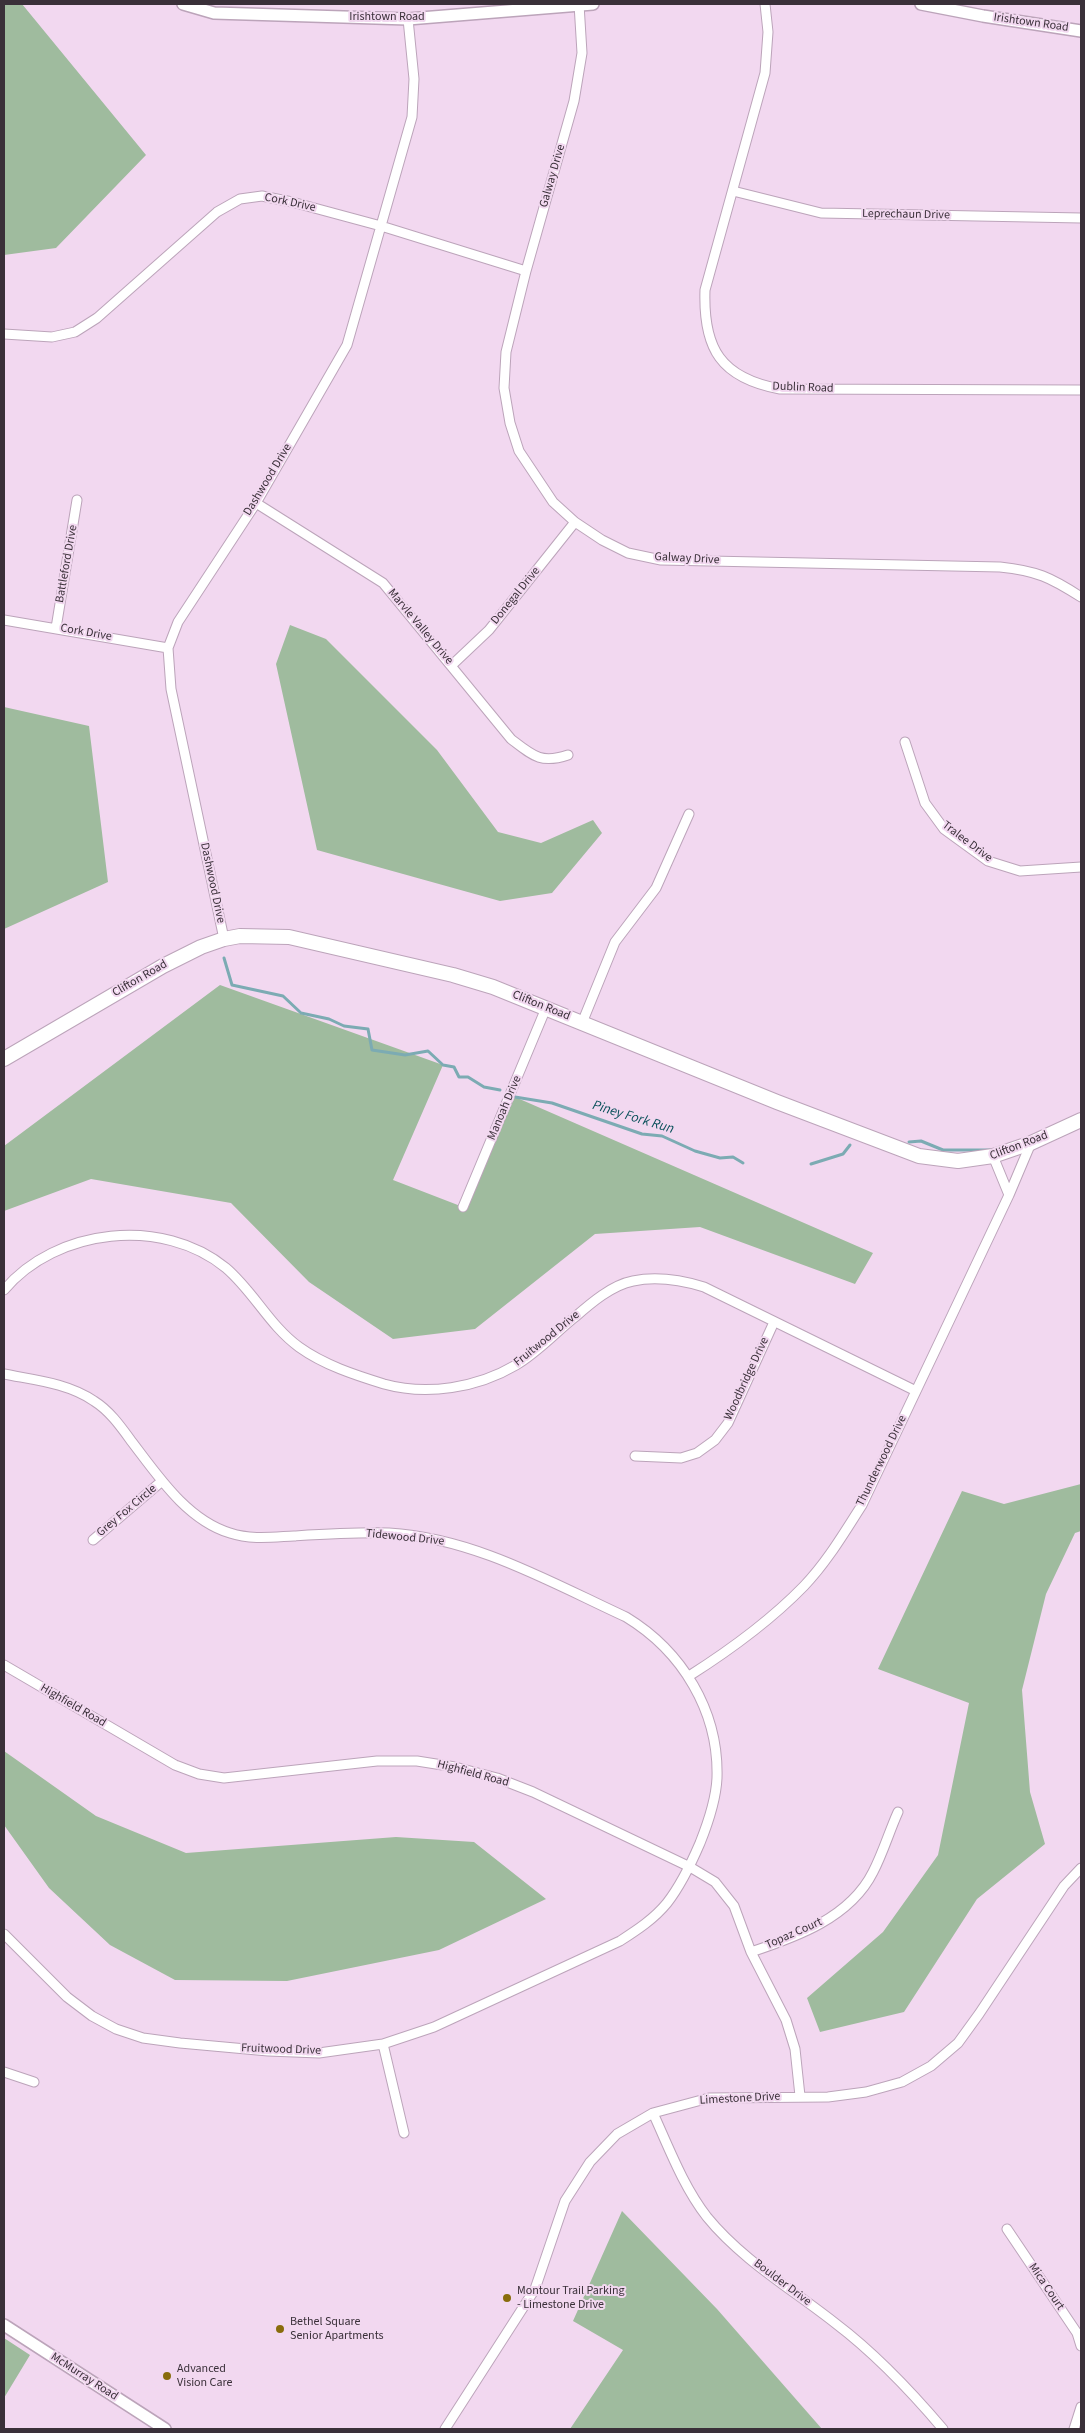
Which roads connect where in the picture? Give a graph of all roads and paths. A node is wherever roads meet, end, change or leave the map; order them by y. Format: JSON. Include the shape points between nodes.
{"nodes":[{"id":1,"x":183,"y":4,"type":"edge"},
{"id":2,"x":593,"y":4,"type":"edge"},
{"id":3,"x":765,"y":4,"type":"edge"},
{"id":4,"x":921,"y":4,"type":"edge"},
{"id":5,"x":579,"y":5,"type":"edge"},
{"id":6,"x":408,"y":19,"type":"junction"},
{"id":7,"x":1081,"y":31,"type":"edge"},
{"id":8,"x":733,"y":191,"type":"junction"},
{"id":9,"x":1081,"y":218,"type":"edge"},
{"id":10,"x":381,"y":226,"type":"junction"},
{"id":11,"x":526,"y":271,"type":"junction"},
{"id":12,"x":4,"y":334,"type":"edge"},
{"id":13,"x":1081,"y":390,"type":"edge"},
{"id":14,"x":78,"y":500,"type":"dead end"},
{"id":15,"x":256,"y":503,"type":"junction"},
{"id":16,"x":575,"y":522,"type":"junction"},
{"id":17,"x":1081,"y":598,"type":"edge"},
{"id":18,"x":4,"y":620,"type":"edge"},
{"id":19,"x":56,"y":628,"type":"junction"},
{"id":20,"x":168,"y":648,"type":"junction"},
{"id":21,"x":452,"y":666,"type":"junction"},
{"id":22,"x":905,"y":742,"type":"dead end"},
{"id":23,"x":568,"y":755,"type":"dead end"},
{"id":24,"x":689,"y":814,"type":"dead end"},
{"id":25,"x":1081,"y":867,"type":"edge"},
{"id":26,"x":224,"y":939,"type":"junction"},
{"id":27,"x":546,"y":1008,"type":"junction"},
{"id":28,"x":582,"y":1022,"type":"junction"},
{"id":29,"x":4,"y":1059,"type":"edge"},
{"id":30,"x":1081,"y":1120,"type":"edge"},
{"id":31,"x":1031,"y":1143,"type":"junction"},
{"id":32,"x":993,"y":1156,"type":"junction"},
{"id":33,"x":1009,"y":1195,"type":"junction"},
{"id":34,"x":463,"y":1207,"type":"dead end"},
{"id":35,"x":4,"y":1290,"type":"edge"},
{"id":36,"x":774,"y":1322,"type":"junction"},
{"id":37,"x":4,"y":1374,"type":"edge"},
{"id":38,"x":916,"y":1391,"type":"junction"},
{"id":39,"x":636,"y":1456,"type":"dead end"},
{"id":40,"x":162,"y":1481,"type":"junction"},
{"id":41,"x":93,"y":1540,"type":"dead end"},
{"id":42,"x":4,"y":1665,"type":"edge"},
{"id":43,"x":688,"y":1676,"type":"junction"},
{"id":44,"x":898,"y":1812,"type":"dead end"},
{"id":45,"x":690,"y":1867,"type":"junction"},
{"id":46,"x":1081,"y":1868,"type":"edge"},
{"id":47,"x":4,"y":1934,"type":"edge"},
{"id":48,"x":751,"y":1952,"type":"junction"},
{"id":49,"x":383,"y":2044,"type":"junction"},
{"id":50,"x":4,"y":2072,"type":"edge"},
{"id":51,"x":34,"y":2082,"type":"dead end"},
{"id":52,"x":800,"y":2096,"type":"junction"},
{"id":53,"x":653,"y":2113,"type":"junction"},
{"id":54,"x":404,"y":2133,"type":"dead end"},
{"id":55,"x":1006,"y":2229,"type":"dead end"},
{"id":56,"x":4,"y":2325,"type":"edge"},
{"id":57,"x":1081,"y":2346,"type":"edge"},
{"id":58,"x":1081,"y":2408,"type":"edge"},
{"id":59,"x":165,"y":2429,"type":"edge"},
{"id":60,"x":445,"y":2429,"type":"edge"},
{"id":61,"x":943,"y":2429,"type":"edge"},
{"id":62,"x":1074,"y":2429,"type":"edge"}],
"edges":[{"from":1,"to":6,"type":"street","name":"Irishtown Road","via":[[214,13]]},
{"from":2,"to":5,"type":"street","name":"Irishtown Road"},
{"from":3,"to":8,"type":"street","name":"Dublin Road","via":[[768,32],[764,73]]},
{"from":4,"to":7,"type":"street","name":"Irishtown Road"},
{"from":5,"to":6,"type":"street","name":"Irishtown Road"},
{"from":5,"to":11,"type":"street","name":"Galway Drive","via":[[582,53],[574,101]]},
{"from":6,"to":10,"type":"street","name":"Dashwood Drive","via":[[414,80],[412,117]]},
{"from":8,"to":9,"type":"street","name":"Leprechaun Drive","via":[[821,213]]},
{"from":8,"to":13,"type":"street","name":"Dublin Road","via":[[705,290],[704,317],[710,342],[722,361],[738,376],[780,389]]},
{"from":10,"to":11,"type":"street","name":"Cork Drive"},
{"from":10,"to":12,"type":"street","name":"Cork Drive","via":[[284,200],[262,196],[240,199],[217,212],[97,318],[75,332],[52,337]]},
{"from":10,"to":15,"type":"street","name":"Dashwood Drive","via":[[347,345]]},
{"from":11,"to":16,"type":"street","name":"Galway Drive","via":[[506,352],[504,388],[510,422],[519,451],[535,477],[553,502]]},
{"from":14,"to":19,"type":"street","name":"Battleford Drive"},
{"from":15,"to":20,"type":"street","name":"Dashwood Drive","via":[[178,622]]},
{"from":15,"to":21,"type":"street","name":"Marvle Valley Drive","via":[[383,583]]},
{"from":16,"to":17,"type":"street","name":"Galway Drive","via":[[628,553],[661,560],[1000,567],[1030,570],[1053,578]]},
{"from":16,"to":21,"type":"street","name":"Donegal Drive","via":[[489,630]]},
{"from":18,"to":19,"type":"street","name":"Cork Drive"},
{"from":19,"to":20,"type":"street","name":"Cork Drive"},
{"from":20,"to":26,"type":"street","name":"Dashwood Drive","via":[[171,689]]},
{"from":21,"to":23,"type":"street","name":"Marvle Valley Drive","via":[[511,739],[530,755],[551,760]]},
{"from":22,"to":25,"type":"street","name":"Tralee Drive","via":[[925,803],[944,829],[988,861],[1020,870]]},
{"from":24,"to":28,"type":"street","via":[[656,888],[615,942]]},
{"from":26,"to":27,"type":"main road","name":"Clifton Road","via":[[259,935],[289,937],[475,981]]},
{"from":26,"to":29,"type":"main road","name":"Clifton Road","via":[[171,962]]},
{"from":27,"to":28,"type":"main road","name":"Clifton Road"},
{"from":27,"to":34,"type":"street","name":"Manoah Drive"},
{"from":28,"to":32,"type":"main road","name":"Clifton Road","via":[[919,1156],[958,1162]]},
{"from":30,"to":31,"type":"main road","name":"Clifton Road"},
{"from":31,"to":32,"type":"main road","name":"Clifton Road"},
{"from":31,"to":33,"type":"street","name":"Thunderwood Drive"},
{"from":32,"to":33,"type":"street"},
{"from":33,"to":38,"type":"street","name":"Thunderwood Drive"},
{"from":35,"to":36,"type":"street","name":"Fruitwood Drive","via":[[33,1264],[85,1240],[142,1236],[176,1242],[204,1253],[226,1269],[280,1332],[301,1349],[334,1366],[386,1384],[413,1389],[464,1386],[517,1365],[588,1306],[631,1281],[682,1280],[704,1287]]},
{"from":36,"to":38,"type":"street","name":"Fruitwood Drive"},
{"from":36,"to":39,"type":"street","name":"Woodbridge Drive","via":[[728,1423],[715,1440],[697,1453],[681,1458]]},
{"from":37,"to":40,"type":"street","name":"Tidewood Drive","via":[[68,1388],[94,1401],[114,1418]]},
{"from":38,"to":43,"type":"street","name":"Thunderwood Drive","via":[[862,1505],[833,1550],[804,1586],[765,1622]]},
{"from":40,"to":41,"type":"street","name":"Grey Fox Circle"},
{"from":40,"to":43,"type":"street","name":"Tidewood Drive","via":[[206,1523],[253,1538],[389,1534],[461,1545],[626,1617],[646,1629]]},
{"from":42,"to":45,"type":"street","name":"Highfield Road","via":[[175,1765],[199,1774],[224,1778],[377,1761],[455,1766],[534,1792]]},
{"from":43,"to":45,"type":"street","name":"Tidewood Drive","via":[[705,1707],[713,1738],[717,1778],[710,1818]]},
{"from":44,"to":48,"type":"street","name":"Topaz Court","via":[[872,1874],[852,1900],[826,1920],[800,1934]]},
{"from":45,"to":48,"type":"street","name":"Highfield Road","via":[[715,1882],[734,1906]]},
{"from":45,"to":49,"type":"street","name":"Fruitwood Drive","via":[[667,1902],[647,1923],[620,1941],[434,2027]]},
{"from":46,"to":52,"type":"street","name":"Limestone Drive","via":[[1064,1886],[958,2043],[931,2066],[902,2082],[866,2092]]},
{"from":47,"to":49,"type":"street","name":"Fruitwood Drive","via":[[67,1997],[92,2016],[143,2038],[268,2051],[319,2052]]},
{"from":48,"to":52,"type":"street","name":"Highfield Road","via":[[786,2020],[795,2048]]},
{"from":49,"to":54,"type":"street"},
{"from":50,"to":51,"type":"street"},
{"from":52,"to":53,"type":"street","name":"Limestone Drive","via":[[709,2098]]},
{"from":53,"to":60,"type":"street","name":"Limestone Drive","via":[[617,2134],[590,2162],[565,2201],[535,2289]]},
{"from":53,"to":61,"type":"street","name":"Boulder Drive","via":[[684,2180],[706,2215],[729,2242],[879,2359]]},
{"from":55,"to":57,"type":"street","name":"Mica Court","via":[[1077,2332]]},
{"from":56,"to":59,"type":"street","name":"McMurray Road"},
{"from":58,"to":62,"type":"street"}]}
